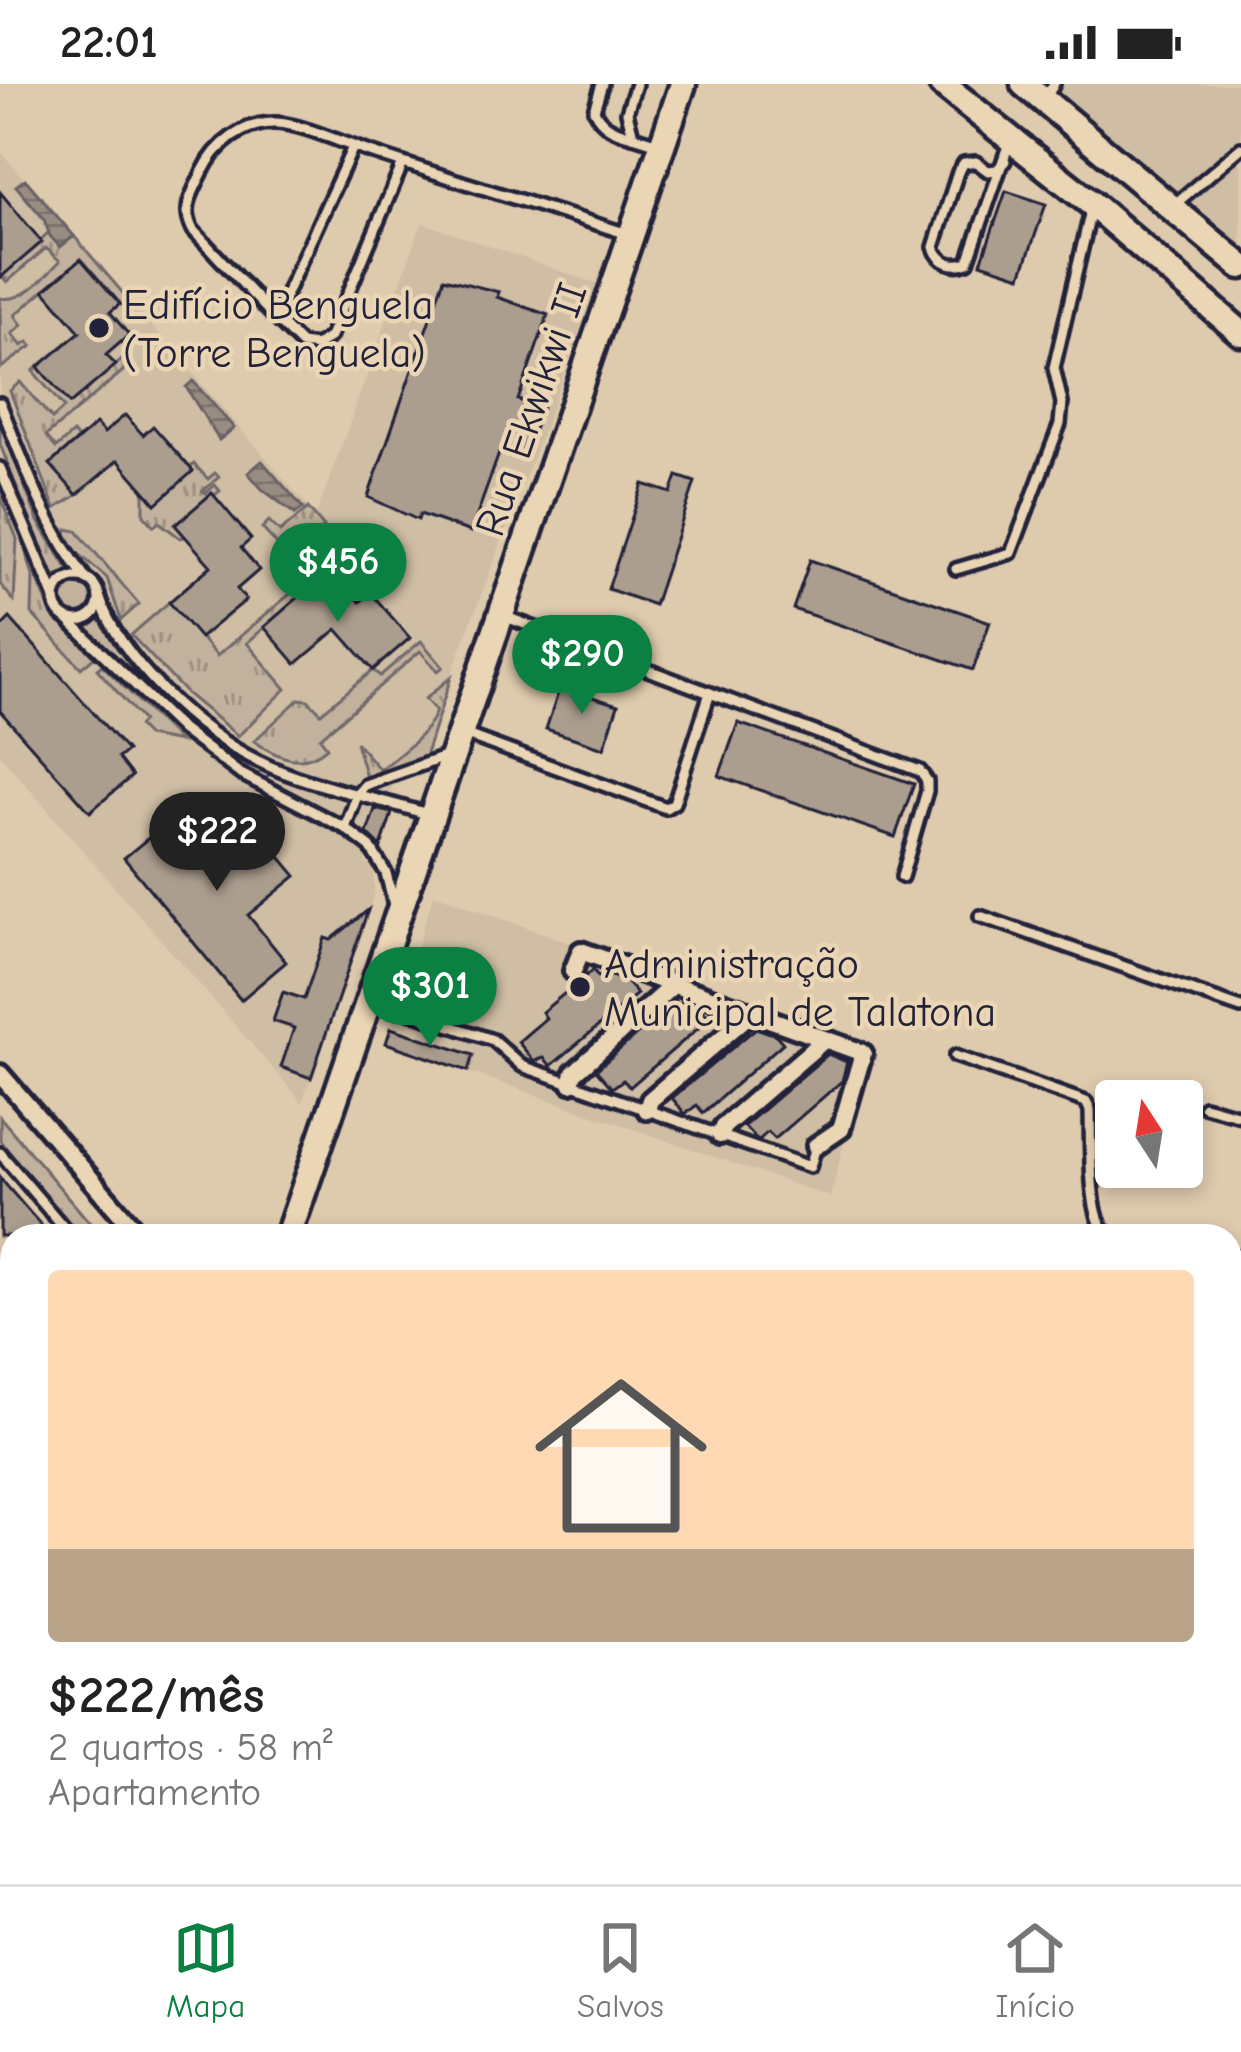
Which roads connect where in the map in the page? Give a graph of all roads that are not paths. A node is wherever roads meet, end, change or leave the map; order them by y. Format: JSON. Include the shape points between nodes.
{"nodes":[{"id":1,"x":602,"y":84,"type":"edge"},
{"id":2,"x":636,"y":84,"type":"edge"},
{"id":3,"x":683,"y":84,"type":"edge"},
{"id":4,"x":942,"y":84,"type":"edge"},
{"id":5,"x":1041,"y":89,"type":"edge"},
{"id":6,"x":633,"y":136,"type":"junction"},
{"id":7,"x":662,"y":145,"type":"junction"},
{"id":8,"x":352,"y":147,"type":"junction"},
{"id":9,"x":1241,"y":148,"type":"edge"},
{"id":10,"x":1008,"y":150,"type":"junction"},
{"id":11,"x":403,"y":163,"type":"junction"},
{"id":12,"x":1092,"y":204,"type":"junction"},
{"id":13,"x":1171,"y":208,"type":"junction"},
{"id":14,"x":631,"y":236,"type":"junction"},
{"id":15,"x":1241,"y":266,"type":"edge"},
{"id":16,"x":275,"y":318,"type":"junction"},
{"id":17,"x":1241,"y":333,"type":"edge"},
{"id":18,"x":0,"y":403,"type":"edge"},
{"id":19,"x":0,"y":468,"type":"edge"},
{"id":20,"x":956,"y":569,"type":"dead end"},
{"id":21,"x":87,"y":580,"type":"junction"},
{"id":22,"x":99,"y":596,"type":"junction"},
{"id":23,"x":55,"y":598,"type":"junction"},
{"id":24,"x":501,"y":615,"type":"junction"},
{"id":25,"x":68,"y":620,"type":"junction"},
{"id":26,"x":710,"y":693,"type":"junction"},
{"id":27,"x":457,"y":744,"type":"junction"},
{"id":28,"x":291,"y":775,"type":"junction"},
{"id":29,"x":358,"y":793,"type":"junction"},
{"id":30,"x":280,"y":795,"type":"junction"},
{"id":31,"x":433,"y":816,"type":"junction"},
{"id":32,"x":345,"y":828,"type":"junction"},
{"id":33,"x":902,"y":877,"type":"dead end"},
{"id":34,"x":980,"y":916,"type":"dead end"},
{"id":35,"x":398,"y":917,"type":"junction"},
{"id":36,"x":573,"y":971,"type":"dead end"},
{"id":37,"x":673,"y":985,"type":"junction"},
{"id":38,"x":370,"y":999,"type":"junction"},
{"id":39,"x":1241,"y":1008,"type":"edge"},
{"id":40,"x":750,"y":1014,"type":"junction"},
{"id":41,"x":824,"y":1040,"type":"junction"},
{"id":42,"x":955,"y":1056,"type":"dead end"},
{"id":43,"x":0,"y":1074,"type":"edge"},
{"id":44,"x":571,"y":1083,"type":"junction"},
{"id":45,"x":1204,"y":1106,"type":"dead end"},
{"id":46,"x":647,"y":1110,"type":"junction"},
{"id":47,"x":1241,"y":1116,"type":"edge"},
{"id":48,"x":720,"y":1136,"type":"junction"},
{"id":49,"x":816,"y":1146,"type":"joint"},
{"id":50,"x":0,"y":1154,"type":"edge"},
{"id":51,"x":61,"y":1224,"type":"edge"},
{"id":52,"x":130,"y":1224,"type":"edge"},
{"id":53,"x":292,"y":1224,"type":"edge"},
{"id":54,"x":1100,"y":1224,"type":"edge"}],
"edges":[{"from":1,"to":6,"type":"lane","via":[[597,117]]},
{"from":2,"to":6,"type":"lane","via":[[628,112]]},
{"from":3,"to":7,"type":"street","name":"Rua Ekwikwi II"},
{"from":4,"to":10,"type":"street"},
{"from":5,"to":13,"type":"street"},
{"from":6,"to":7,"type":"lane"},
{"from":7,"to":14,"type":"street","name":"Rua Ekwikwi II"},
{"from":8,"to":11,"type":"lane"},
{"from":8,"to":16,"type":"lane"},
{"from":8,"to":16,"type":"lane","via":[[277,123],[250,127],[209,158],[187,203],[193,230]]},
{"from":9,"to":13,"type":"lane"},
{"from":10,"to":10,"type":"lane","via":[[968,262],[948,263],[934,247],[958,172],[976,162],[997,170]]},
{"from":10,"to":12,"type":"street"},
{"from":11,"to":14,"type":"lane"},
{"from":11,"to":16,"type":"lane","via":[[330,337],[301,344]]},
{"from":12,"to":17,"type":"street"},
{"from":12,"to":20,"type":"lane","via":[[1054,368],[1060,424],[1021,534],[1011,553]]},
{"from":13,"to":15,"type":"street"},
{"from":14,"to":24,"type":"street","name":"Rua Ekwikwi II"},
{"from":18,"to":21,"type":"lane","via":[[46,519]]},
{"from":19,"to":23,"type":"lane"},
{"from":21,"to":22,"type":"lane"},
{"from":21,"to":23,"type":"lane","via":[[66,580]]},
{"from":22,"to":25,"type":"lane","via":[[94,614]]},
{"from":22,"to":28,"type":"lane","via":[[114,633],[161,688],[254,760]]},
{"from":23,"to":25,"type":"lane"},
{"from":24,"to":26,"type":"lane"},
{"from":24,"to":27,"type":"street","name":"Rua Ekwikwi II"},
{"from":25,"to":30,"type":"lane","via":[[166,718]]},
{"from":26,"to":27,"type":"lane","via":[[666,808]]},
{"from":26,"to":33,"type":"lane","via":[[920,771],[927,790]]},
{"from":27,"to":29,"type":"lane"},
{"from":27,"to":31,"type":"street","name":"Rua Ekwikwi II"},
{"from":28,"to":29,"type":"lane"},
{"from":28,"to":30,"type":"lane"},
{"from":29,"to":31,"type":"lane"},
{"from":29,"to":32,"type":"lane"},
{"from":30,"to":32,"type":"lane"},
{"from":31,"to":35,"type":"street","name":"Rua Ekwikwi II"},
{"from":32,"to":35,"type":"lane","via":[[378,855]]},
{"from":34,"to":39,"type":"lane"},
{"from":35,"to":38,"type":"street","name":"Rua Ekwikwi II"},
{"from":36,"to":37,"type":"street","via":[[580,951]]},
{"from":37,"to":40,"type":"street"},
{"from":37,"to":44,"type":"street"},
{"from":38,"to":44,"type":"lane","via":[[493,1040],[522,1066]]},
{"from":38,"to":53,"type":"street","name":"Rua Ekwikwi II"},
{"from":40,"to":41,"type":"street"},
{"from":40,"to":46,"type":"street"},
{"from":41,"to":48,"type":"street"},
{"from":41,"to":49,"type":"street","via":[[863,1053],[841,1129]]},
{"from":42,"to":54,"type":"lane","via":[[1086,1102]]},
{"from":43,"to":52,"type":"street"},
{"from":44,"to":46,"type":"lane"},
{"from":45,"to":47,"type":"lane"},
{"from":46,"to":48,"type":"lane"},
{"from":48,"to":49,"type":"lane","via":[[810,1167]]},
{"from":50,"to":51,"type":"lane"}]}
